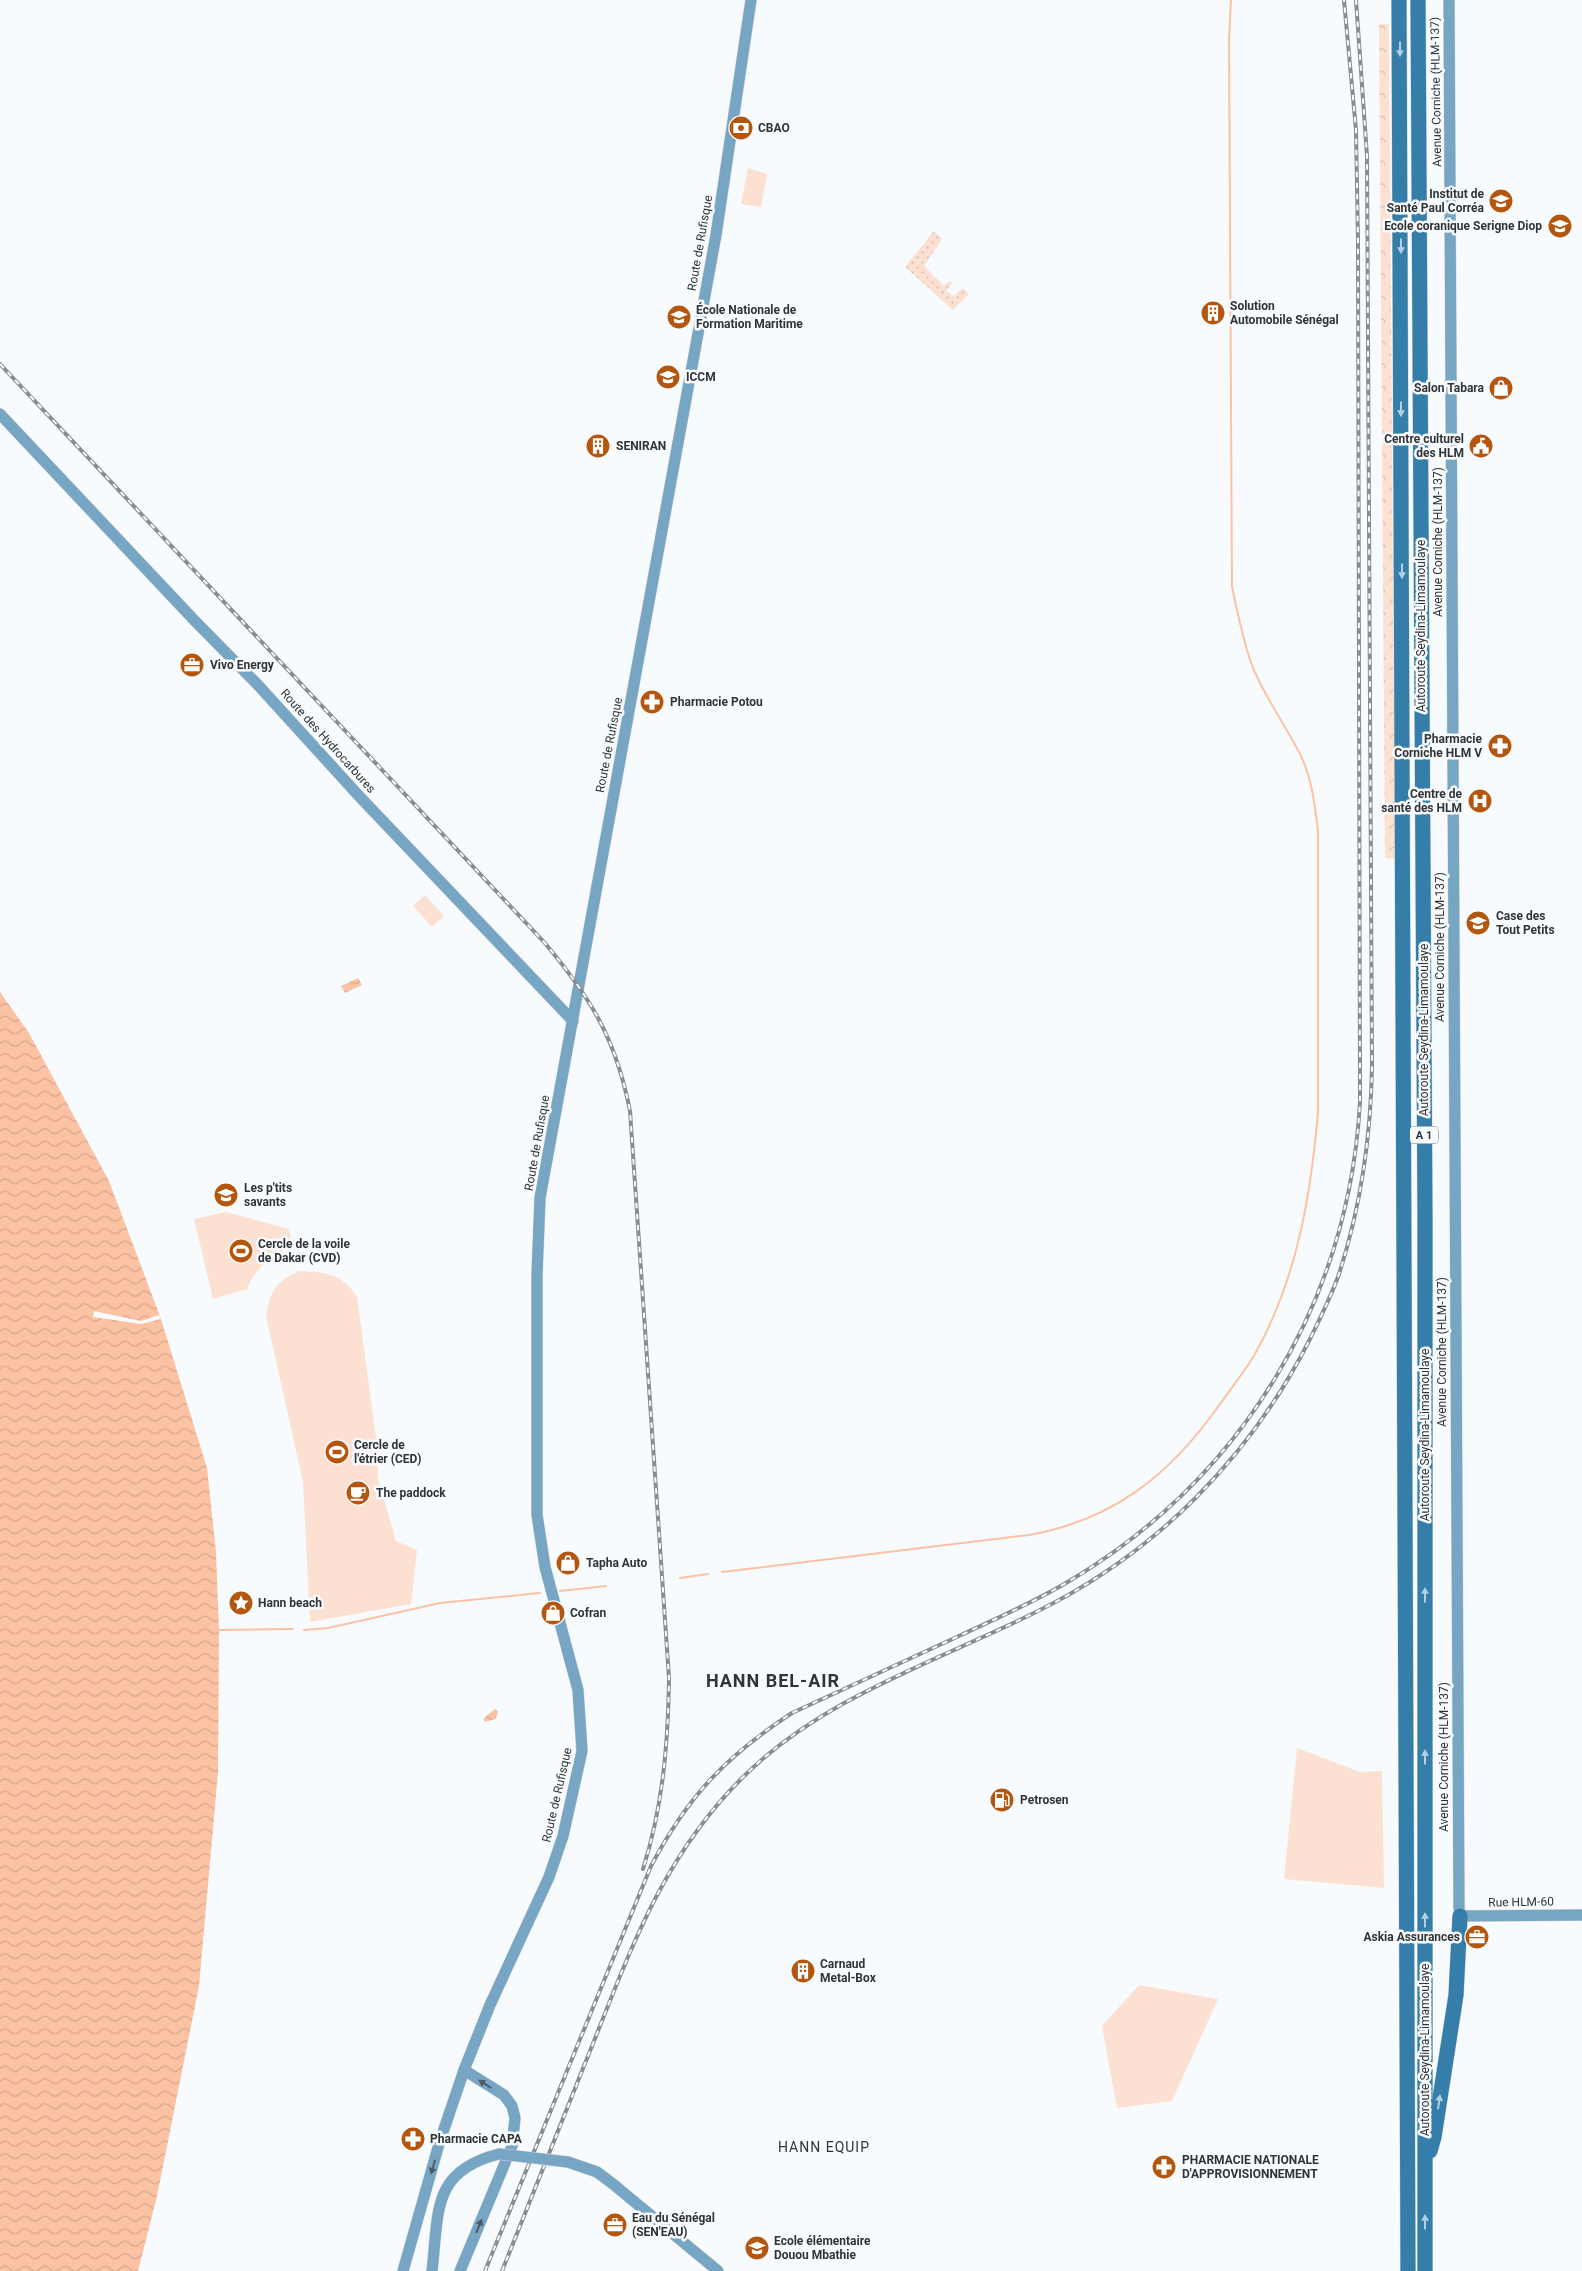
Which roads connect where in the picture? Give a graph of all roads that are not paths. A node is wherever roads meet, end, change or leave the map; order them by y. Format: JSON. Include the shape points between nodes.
{"nodes":[{"id":1,"x":751,"y":0,"type":"edge"},
{"id":2,"x":1399,"y":0,"type":"edge"},
{"id":3,"x":1418,"y":0,"type":"edge"},
{"id":4,"x":1449,"y":0,"type":"edge"},
{"id":5,"x":0,"y":414,"type":"edge"},
{"id":6,"x":573,"y":1021,"type":"junction"},
{"id":7,"x":1582,"y":1914,"type":"edge"},
{"id":8,"x":1460,"y":1916,"type":"junction"},
{"id":9,"x":464,"y":2070,"type":"junction"},
{"id":10,"x":1424,"y":2166,"type":"junction"},
{"id":11,"x":403,"y":2271,"type":"edge"},
{"id":12,"x":432,"y":2271,"type":"edge"},
{"id":13,"x":460,"y":2271,"type":"edge"},
{"id":14,"x":718,"y":2271,"type":"edge"},
{"id":15,"x":1408,"y":2271,"type":"edge"},
{"id":16,"x":1425,"y":2271,"type":"edge"}],
"edges":[{"from":1,"to":6,"type":"main road","name":"Route de Rufisque","via":[[716,235]]},
{"from":2,"to":15,"type":"highway","name":"Autoroute Seydina-Limamoulaye","number":"A 1","one_way":true},
{"from":10,"to":3,"type":"highway","name":"Autoroute Seydina-Limamoulaye","number":"A 1","one_way":true,"via":[[1425,1217]]},
{"from":4,"to":8,"type":"main road","name":"Avenue Corniche (HLM-137)"},
{"from":5,"to":6,"type":"main road","name":"Route des Hydrocarbures"},
{"from":6,"to":9,"type":"main road","name":"Route de Rufisque","via":[[540,1198],[537,1515],[541,1549],[578,1690],[582,1751],[563,1836],[549,1877]]},
{"from":7,"to":8,"type":"main road","name":"Rue HLM-60"},
{"from":10,"to":8,"type":"highway","one_way":true,"via":[[1434,2137],[1454,2006]]},
{"from":9,"to":11,"type":"main road","name":"Route de Rufisque","one_way":true},
{"from":13,"to":9,"type":"main road","one_way":true,"via":[[512,2146],[516,2118],[504,2095]]},
{"from":16,"to":10,"type":"highway","name":"Autoroute Seydina-Limamoulaye","number":"A 1","one_way":true},
{"from":12,"to":14,"type":"main road","bridge":true,"via":[[441,2198],[448,2185],[466,2166],[499,2154],[568,2162],[597,2172]]}]}
